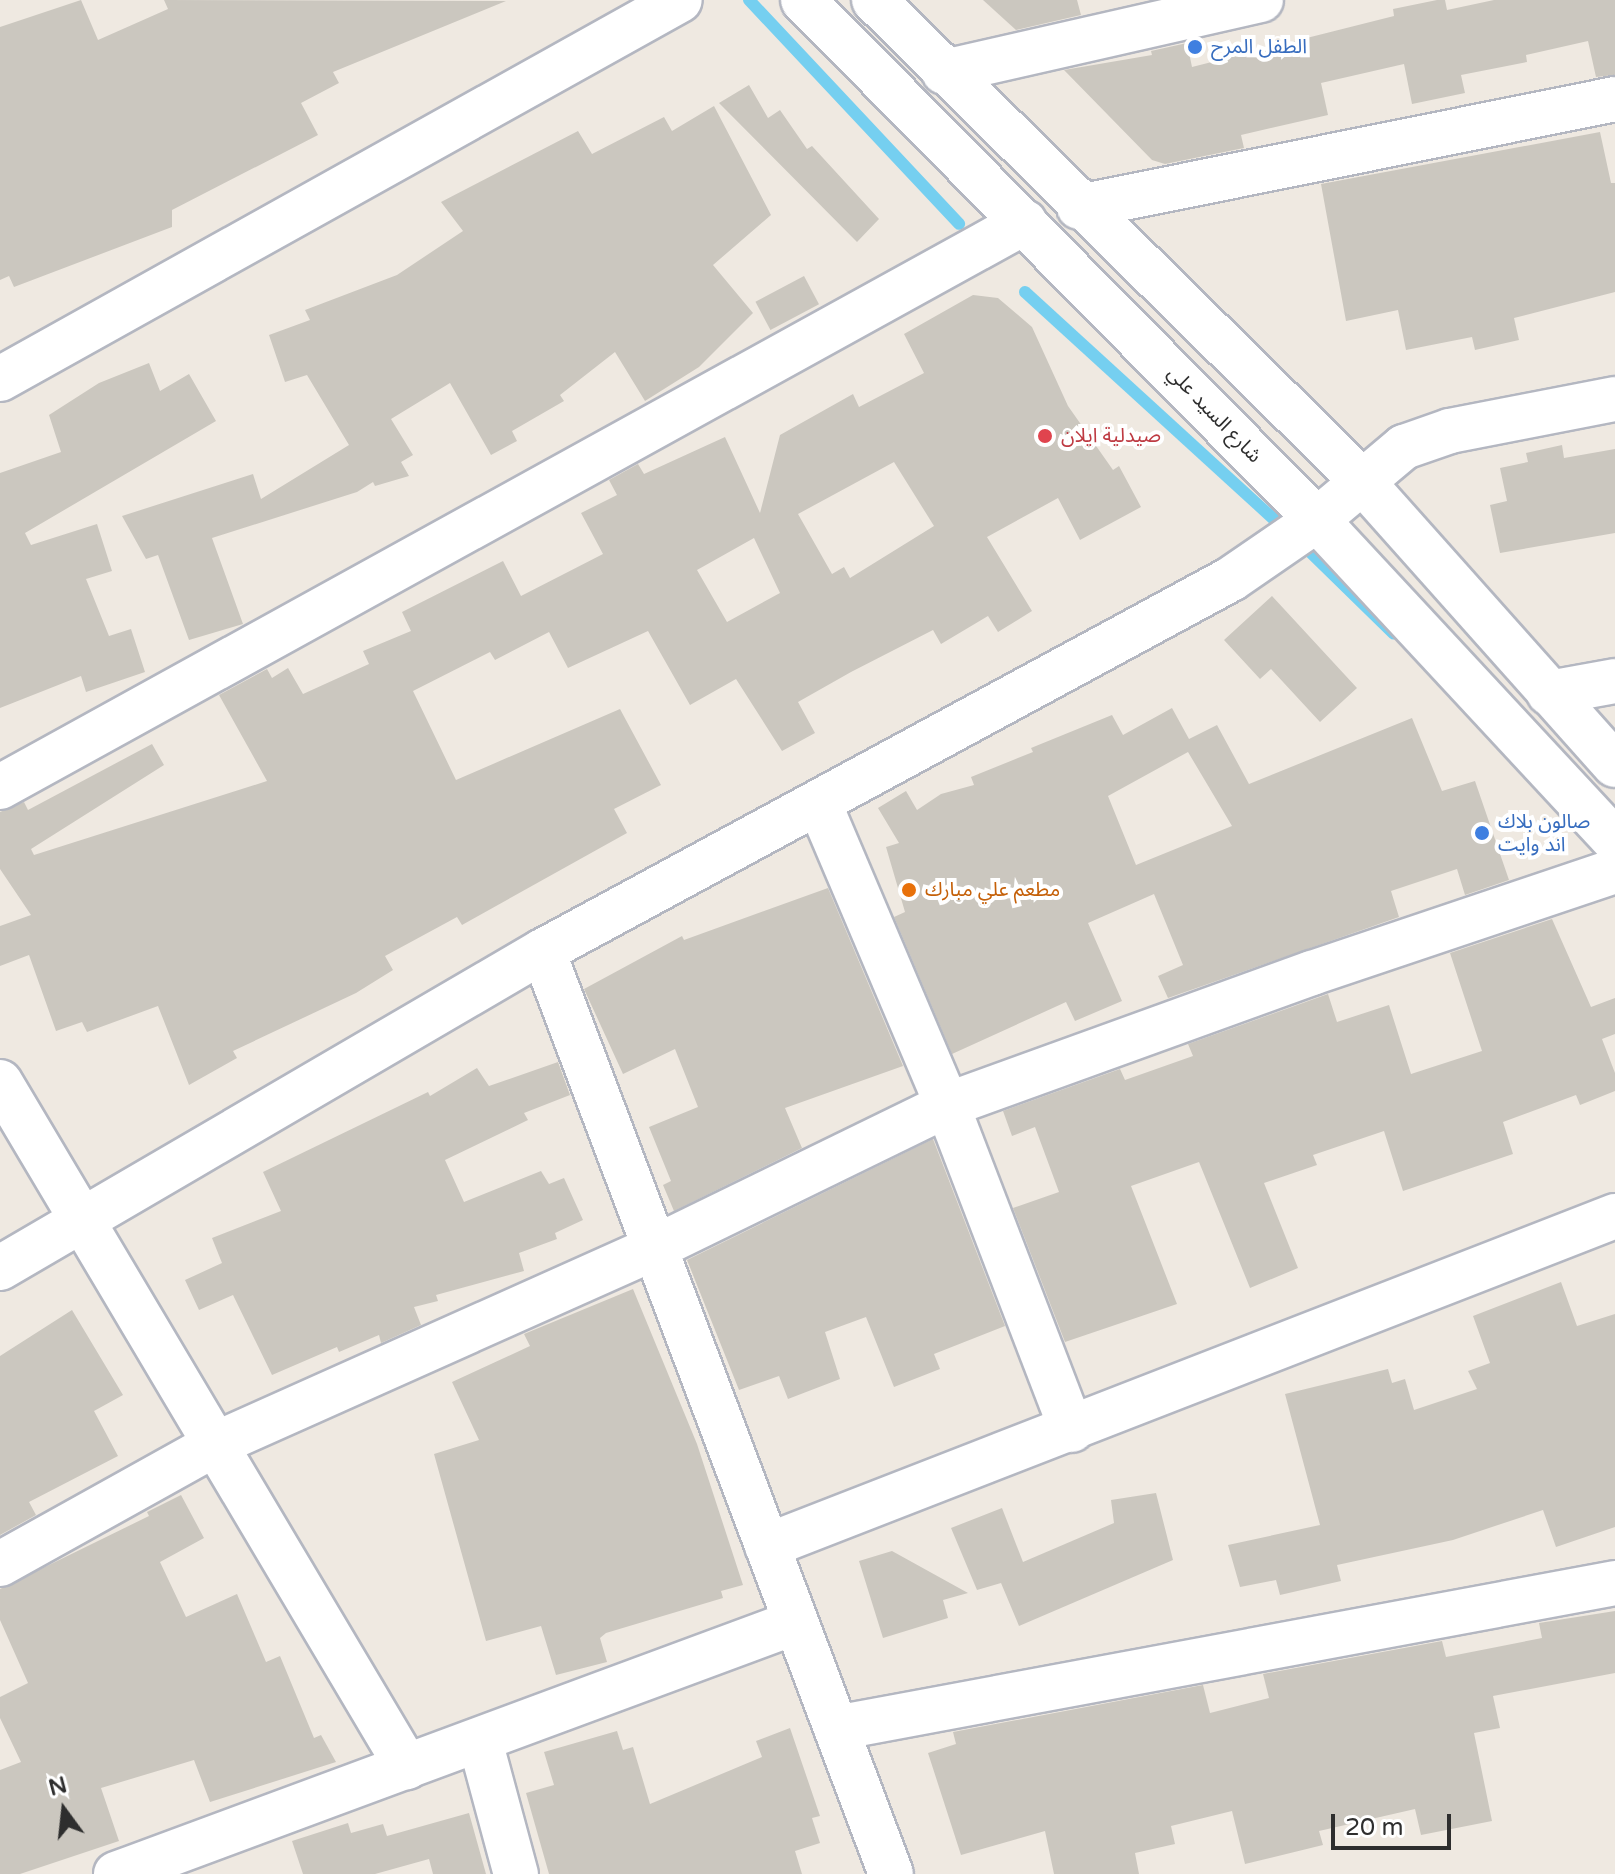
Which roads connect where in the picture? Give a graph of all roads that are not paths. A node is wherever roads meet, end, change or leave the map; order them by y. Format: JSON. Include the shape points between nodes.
{"nodes":[{"id":1,"x":680,"y":0,"type":"edge"},
{"id":2,"x":803,"y":0,"type":"edge"},
{"id":3,"x":874,"y":0,"type":"edge"},
{"id":4,"x":1261,"y":0,"type":"edge"},
{"id":5,"x":944,"y":72,"type":"junction"},
{"id":6,"x":1615,"y":99,"type":"edge"},
{"id":7,"x":1079,"y":207,"type":"junction"},
{"id":8,"x":1025,"y":222,"type":"junction"},
{"id":9,"x":0,"y":379,"type":"edge"},
{"id":10,"x":1615,"y":399,"type":"edge"},
{"id":11,"x":1360,"y":479,"type":"junction"},
{"id":12,"x":1317,"y":520,"type":"junction"},
{"id":13,"x":1615,"y":681,"type":"edge"},
{"id":14,"x":1549,"y":693,"type":"junction"},
{"id":15,"x":1615,"y":765,"type":"edge"},
{"id":16,"x":0,"y":787,"type":"edge"},
{"id":17,"x":819,"y":803,"type":"junction"},
{"id":18,"x":1615,"y":841,"type":"edge"},
{"id":19,"x":1615,"y":871,"type":"edge"},
{"id":20,"x":543,"y":951,"type":"junction"},
{"id":21,"x":0,"y":1082,"type":"edge"},
{"id":22,"x":947,"y":1105,"type":"junction"},
{"id":23,"x":1615,"y":1216,"type":"edge"},
{"id":24,"x":82,"y":1222,"type":"junction"},
{"id":25,"x":652,"y":1249,"type":"junction"},
{"id":26,"x":0,"y":1268,"type":"edge"},
{"id":27,"x":1072,"y":1430,"type":"junction"},
{"id":28,"x":216,"y":1444,"type":"junction"},
{"id":29,"x":767,"y":1546,"type":"junction"},
{"id":30,"x":0,"y":1564,"type":"edge"},
{"id":31,"x":1615,"y":1583,"type":"edge"},
{"id":32,"x":796,"y":1622,"type":"junction"},
{"id":33,"x":836,"y":1728,"type":"junction"},
{"id":34,"x":480,"y":1741,"type":"junction"},
{"id":35,"x":407,"y":1767,"type":"junction"},
{"id":36,"x":116,"y":1874,"type":"edge"},
{"id":37,"x":516,"y":1874,"type":"edge"},
{"id":38,"x":891,"y":1874,"type":"edge"}],
"edges":[{"from":1,"to":9,"type":"street"},
{"from":2,"to":8,"type":"street","name":"شارع السيد علي"},
{"from":3,"to":5,"type":"street"},
{"from":4,"to":5,"type":"street"},
{"from":5,"to":7,"type":"street"},
{"from":6,"to":7,"type":"street"},
{"from":7,"to":11,"type":"street"},
{"from":8,"to":12,"type":"street","name":"شارع السيد علي"},
{"from":8,"to":16,"type":"street"},
{"from":10,"to":11,"type":"street","via":[[1450,431],[1404,447]]},
{"from":11,"to":12,"type":"street"},
{"from":11,"to":14,"type":"street"},
{"from":12,"to":17,"type":"street","via":[[1231,579],[1117,645]]},
{"from":12,"to":18,"type":"street","name":"شارع السيد علي"},
{"from":13,"to":14,"type":"street"},
{"from":14,"to":15,"type":"street"},
{"from":17,"to":20,"type":"street"},
{"from":17,"to":22,"type":"street"},
{"from":19,"to":22,"type":"street"},
{"from":20,"to":24,"type":"street"},
{"from":20,"to":25,"type":"street"},
{"from":21,"to":24,"type":"street"},
{"from":22,"to":25,"type":"street"},
{"from":22,"to":27,"type":"street"},
{"from":23,"to":27,"type":"street"},
{"from":24,"to":26,"type":"street"},
{"from":24,"to":28,"type":"street"},
{"from":25,"to":28,"type":"street"},
{"from":25,"to":29,"type":"street"},
{"from":27,"to":29,"type":"street"},
{"from":28,"to":30,"type":"street"},
{"from":28,"to":35,"type":"street"},
{"from":29,"to":32,"type":"street"},
{"from":31,"to":33,"type":"street"},
{"from":32,"to":33,"type":"street"},
{"from":32,"to":34,"type":"street"},
{"from":33,"to":38,"type":"street"},
{"from":34,"to":35,"type":"street"},
{"from":34,"to":37,"type":"street"},
{"from":35,"to":36,"type":"street"}]}
